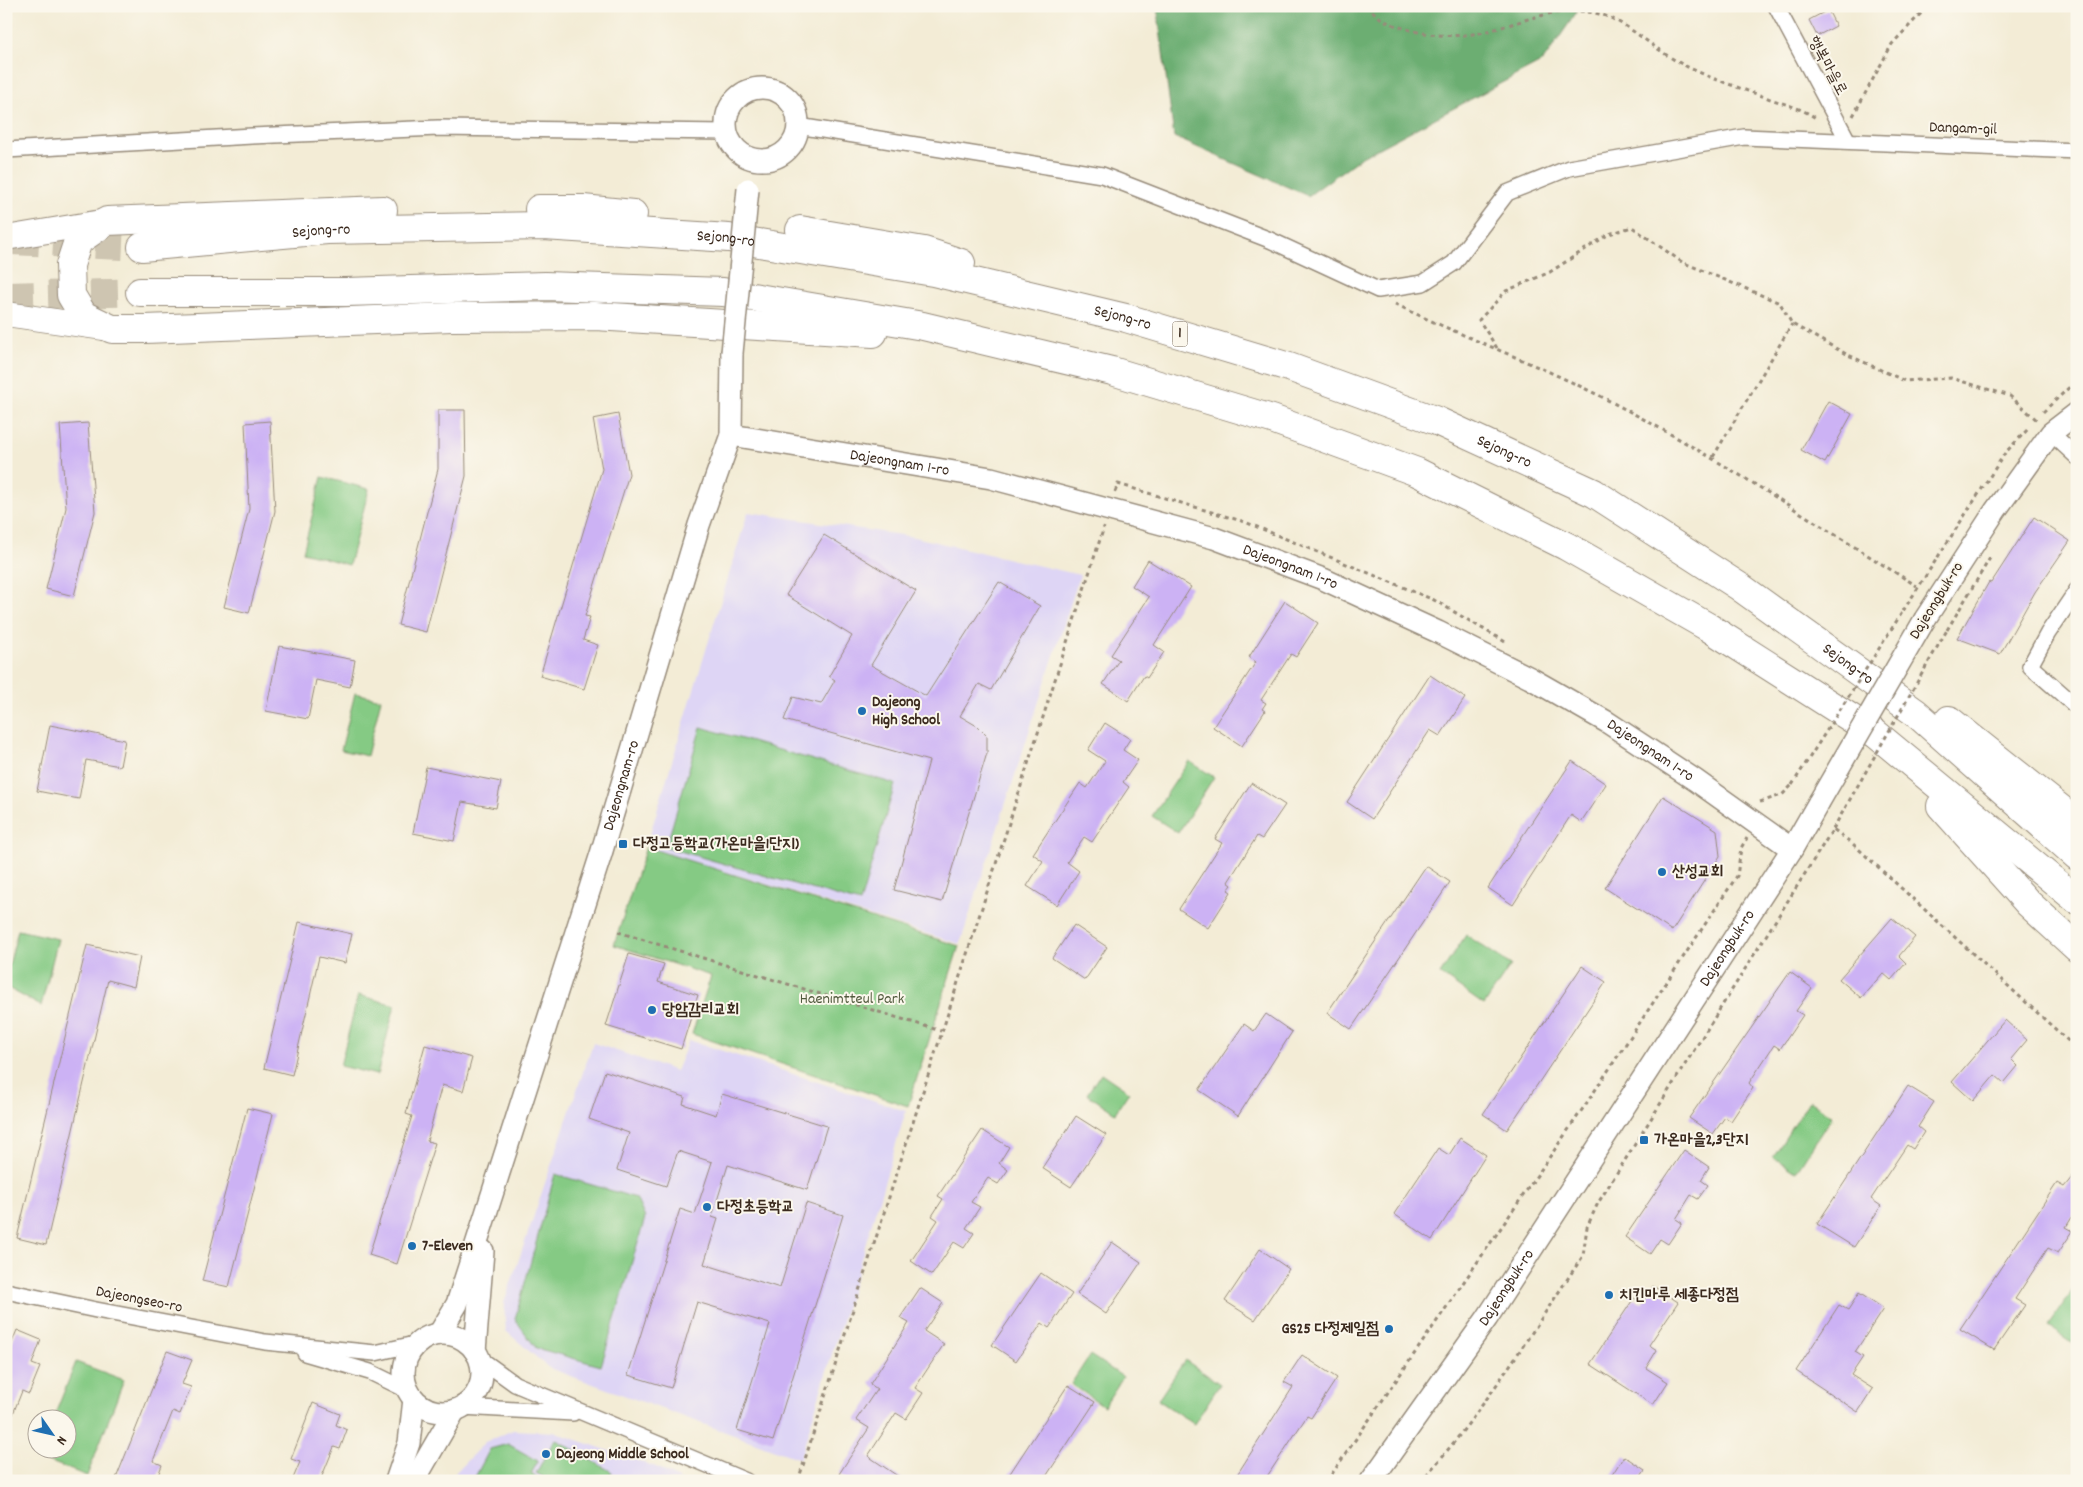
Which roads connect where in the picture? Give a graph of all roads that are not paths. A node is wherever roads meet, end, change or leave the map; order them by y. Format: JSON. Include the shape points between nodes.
{"nodes":[{"id":1,"x":1776,"y":6,"type":"edge"},
{"id":2,"x":798,"y":126,"type":"junction"},
{"id":3,"x":726,"y":132,"type":"junction"},
{"id":4,"x":1848,"y":141,"type":"junction"},
{"id":5,"x":6,"y":150,"type":"edge"},
{"id":6,"x":2077,"y":151,"type":"edge"},
{"id":7,"x":755,"y":160,"type":"junction"},
{"id":8,"x":107,"y":221,"type":"junction"},
{"id":9,"x":6,"y":238,"type":"edge"},
{"id":10,"x":142,"y":247,"type":"tunnel mouth"},
{"id":11,"x":140,"y":292,"type":"tunnel mouth"},
{"id":12,"x":6,"y":314,"type":"edge"},
{"id":13,"x":1126,"y":318,"type":"junction"},
{"id":14,"x":112,"y":329,"type":"junction"},
{"id":15,"x":1020,"y":349,"type":"junction"},
{"id":16,"x":2077,"y":413,"type":"edge"},
{"id":17,"x":2051,"y":432,"type":"junction"},
{"id":18,"x":731,"y":435,"type":"junction"},
{"id":19,"x":2077,"y":457,"type":"edge"},
{"id":20,"x":1740,"y":588,"type":"junction"},
{"id":21,"x":2077,"y":590,"type":"edge"},
{"id":22,"x":2077,"y":708,"type":"edge"},
{"id":23,"x":1876,"y":734,"type":"junction"},
{"id":24,"x":2077,"y":822,"type":"edge"},
{"id":25,"x":1792,"y":849,"type":"junction"},
{"id":26,"x":2077,"y":856,"type":"edge"},
{"id":27,"x":2077,"y":900,"type":"edge"},
{"id":28,"x":2077,"y":948,"type":"edge"},
{"id":29,"x":486,"y":1213,"type":"junction"},
{"id":30,"x":6,"y":1291,"type":"edge"},
{"id":31,"x":439,"y":1334,"type":"junction"},
{"id":32,"x":265,"y":1342,"type":"junction"},
{"id":33,"x":418,"y":1343,"type":"junction"},
{"id":34,"x":477,"y":1354,"type":"junction"},
{"id":35,"x":411,"y":1395,"type":"junction"},
{"id":36,"x":458,"y":1409,"type":"junction"},
{"id":37,"x":582,"y":1413,"type":"junction"},
{"id":38,"x":396,"y":1481,"type":"edge"},
{"id":39,"x":414,"y":1481,"type":"edge"},
{"id":40,"x":746,"y":1481,"type":"edge"},
{"id":41,"x":1371,"y":1481,"type":"edge"}],
"edges":[{"from":1,"to":4,"type":"street","name":"행복마을로"},
{"from":2,"to":3,"type":"street","via":[[789,99],[768,88],[756,88],[745,92],[729,109]]},
{"from":2,"to":4,"type":"street","name":"Dangam-gil","via":[[1102,175],[1270,240],[1378,290],[1423,283],[1454,262],[1507,193],[1568,168],[1744,137]]},
{"from":2,"to":7,"type":"street","via":[[791,146],[783,154],[771,160]]},
{"from":3,"to":5,"type":"street","via":[[438,128]]},
{"from":3,"to":7,"type":"street","via":[[738,152]]},
{"from":4,"to":6,"type":"street","name":"Dangam-gil"},
{"from":7,"to":18,"type":"street","name":"Dajeongnam-ro","bridge":true,"via":[[748,190],[732,353]]},
{"from":8,"to":9,"type":"main road"},
{"from":8,"to":13,"type":"highway","via":[[340,210],[583,209],[772,227],[924,251]]},
{"from":8,"to":14,"type":"highway","via":[[78,241],[70,265],[71,295],[83,315]]},
{"from":10,"to":13,"type":"highway","name":"Sejong-ro","number":"1","via":[[327,230],[524,226],[729,238],[933,272]]},
{"from":11,"to":15,"type":"highway","via":[[346,292],[545,286],[723,292],[922,326]]},
{"from":12,"to":14,"type":"main road"},
{"from":13,"to":20,"type":"highway","name":"Sejong-ro","number":"1","via":[[1289,367],[1437,421],[1594,493]]},
{"from":14,"to":15,"type":"highway","via":[[452,317],[595,316],[887,334]]},
{"from":15,"to":23,"type":"highway","via":[[1112,371],[1272,419],[1417,472],[1566,546],[1683,613]]},
{"from":16,"to":17,"type":"street","name":"Dajeongbuk-ro"},
{"from":17,"to":19,"type":"street"},
{"from":17,"to":25,"type":"street","name":"Dajeongbuk-ro","bridge":true,"via":[[1925,619]]},
{"from":18,"to":25,"type":"street","name":"Dajeongnam 1-ro","via":[[991,478],[1214,538],[1323,580],[1438,632],[1530,678],[1607,722]]},
{"from":18,"to":29,"type":"street","name":"Dajeongnam-ro","via":[[699,525],[601,854]]},
{"from":20,"to":24,"type":"highway","via":[[1853,650],[1966,732]]},
{"from":20,"to":26,"type":"highway","name":"Sejong-ro","number":"1","via":[[1916,713]]},
{"from":21,"to":22,"type":"street","via":[[2030,666]]},
{"from":23,"to":27,"type":"highway"},
{"from":23,"to":28,"type":"highway","via":[[2028,903]]},
{"from":25,"to":41,"type":"street","name":"Dajeongbuk-ro","via":[[1487,1318]]},
{"from":29,"to":31,"type":"street","via":[[458,1304]]},
{"from":29,"to":34,"type":"street"},
{"from":30,"to":32,"type":"street","name":"Dajeongseo-ro"},
{"from":31,"to":33,"type":"street"},
{"from":31,"to":34,"type":"street","via":[[453,1335],[465,1341]]},
{"from":32,"to":33,"type":"street","via":[[375,1353]]},
{"from":32,"to":35,"type":"street","via":[[370,1372]]},
{"from":33,"to":35,"type":"street","via":[[408,1357],[404,1374]]},
{"from":34,"to":36,"type":"street","via":[[482,1372],[480,1386],[473,1398]]},
{"from":34,"to":37,"type":"street","via":[[515,1384]]},
{"from":35,"to":36,"type":"street","via":[[426,1408],[440,1412]]},
{"from":35,"to":38,"type":"street","via":[[409,1443]]},
{"from":36,"to":37,"type":"street"},
{"from":36,"to":39,"type":"street"},
{"from":37,"to":40,"type":"street"}]}
